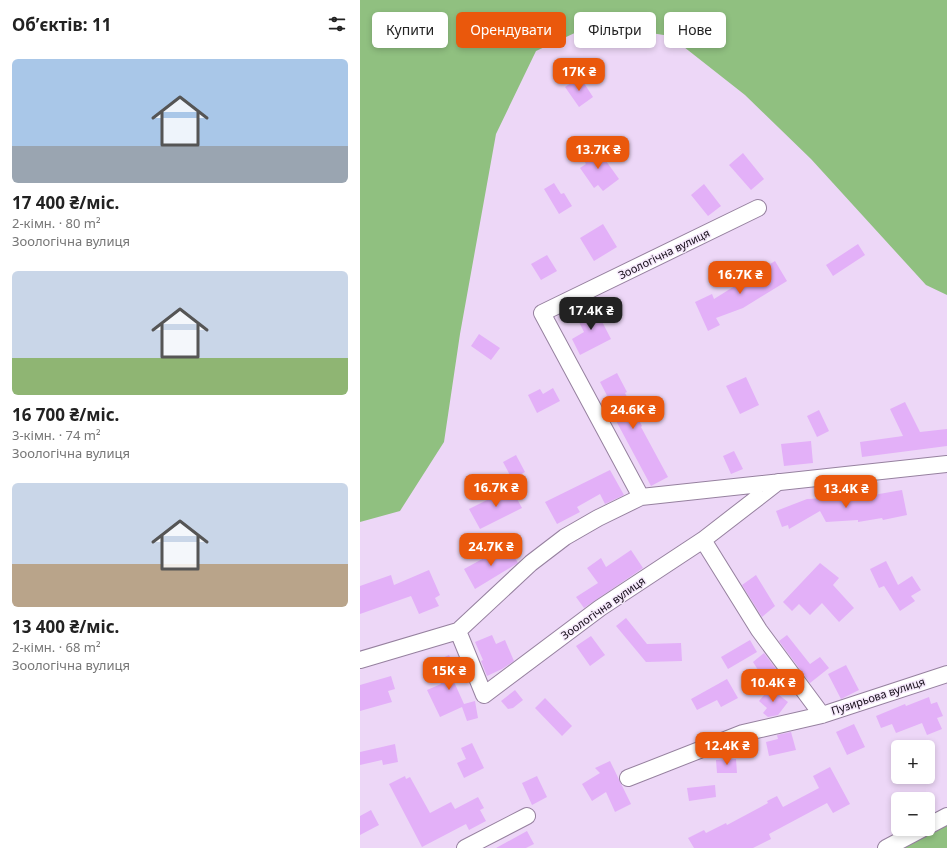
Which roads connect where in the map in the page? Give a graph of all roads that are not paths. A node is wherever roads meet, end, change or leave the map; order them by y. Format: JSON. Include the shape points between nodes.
{"nodes":[{"id":1,"x":758,"y":208,"type":"dead end"},
{"id":2,"x":947,"y":464,"type":"edge"},
{"id":3,"x":778,"y":482,"type":"junction"},
{"id":4,"x":641,"y":497,"type":"junction"},
{"id":5,"x":703,"y":540,"type":"junction"},
{"id":6,"x":458,"y":631,"type":"junction"},
{"id":7,"x":360,"y":660,"type":"edge"},
{"id":8,"x":947,"y":674,"type":"edge"},
{"id":9,"x":822,"y":715,"type":"junction"},
{"id":10,"x":628,"y":778,"type":"dead end"},
{"id":11,"x":527,"y":816,"type":"dead end"},
{"id":12,"x":947,"y":816,"type":"edge"},
{"id":13,"x":935,"y":822,"type":"edge"},
{"id":14,"x":909,"y":836,"type":"edge"},
{"id":15,"x":465,"y":848,"type":"edge"},
{"id":16,"x":886,"y":848,"type":"edge"}],
"edges":[{"from":1,"to":4,"type":"street","name":"Зоологічна вулиця","via":[[542,313]]},
{"from":2,"to":3,"type":"street"},
{"from":3,"to":4,"type":"street"},
{"from":3,"to":5,"type":"street","name":"Зоологічна вулиця"},
{"from":4,"to":6,"type":"street","via":[[565,537],[532,563]]},
{"from":5,"to":6,"type":"street","name":"Зоологічна вулиця","via":[[600,608],[484,695]]},
{"from":5,"to":9,"type":"street","via":[[759,630]]},
{"from":6,"to":7,"type":"street"},
{"from":8,"to":9,"type":"street","name":"Пузирьова вулиця"},
{"from":9,"to":10,"type":"street","name":"Пузирьова вулиця","via":[[743,733]]},
{"from":11,"to":15,"type":"street"},
{"from":12,"to":13,"type":"street"},
{"from":14,"to":16,"type":"street"}]}
